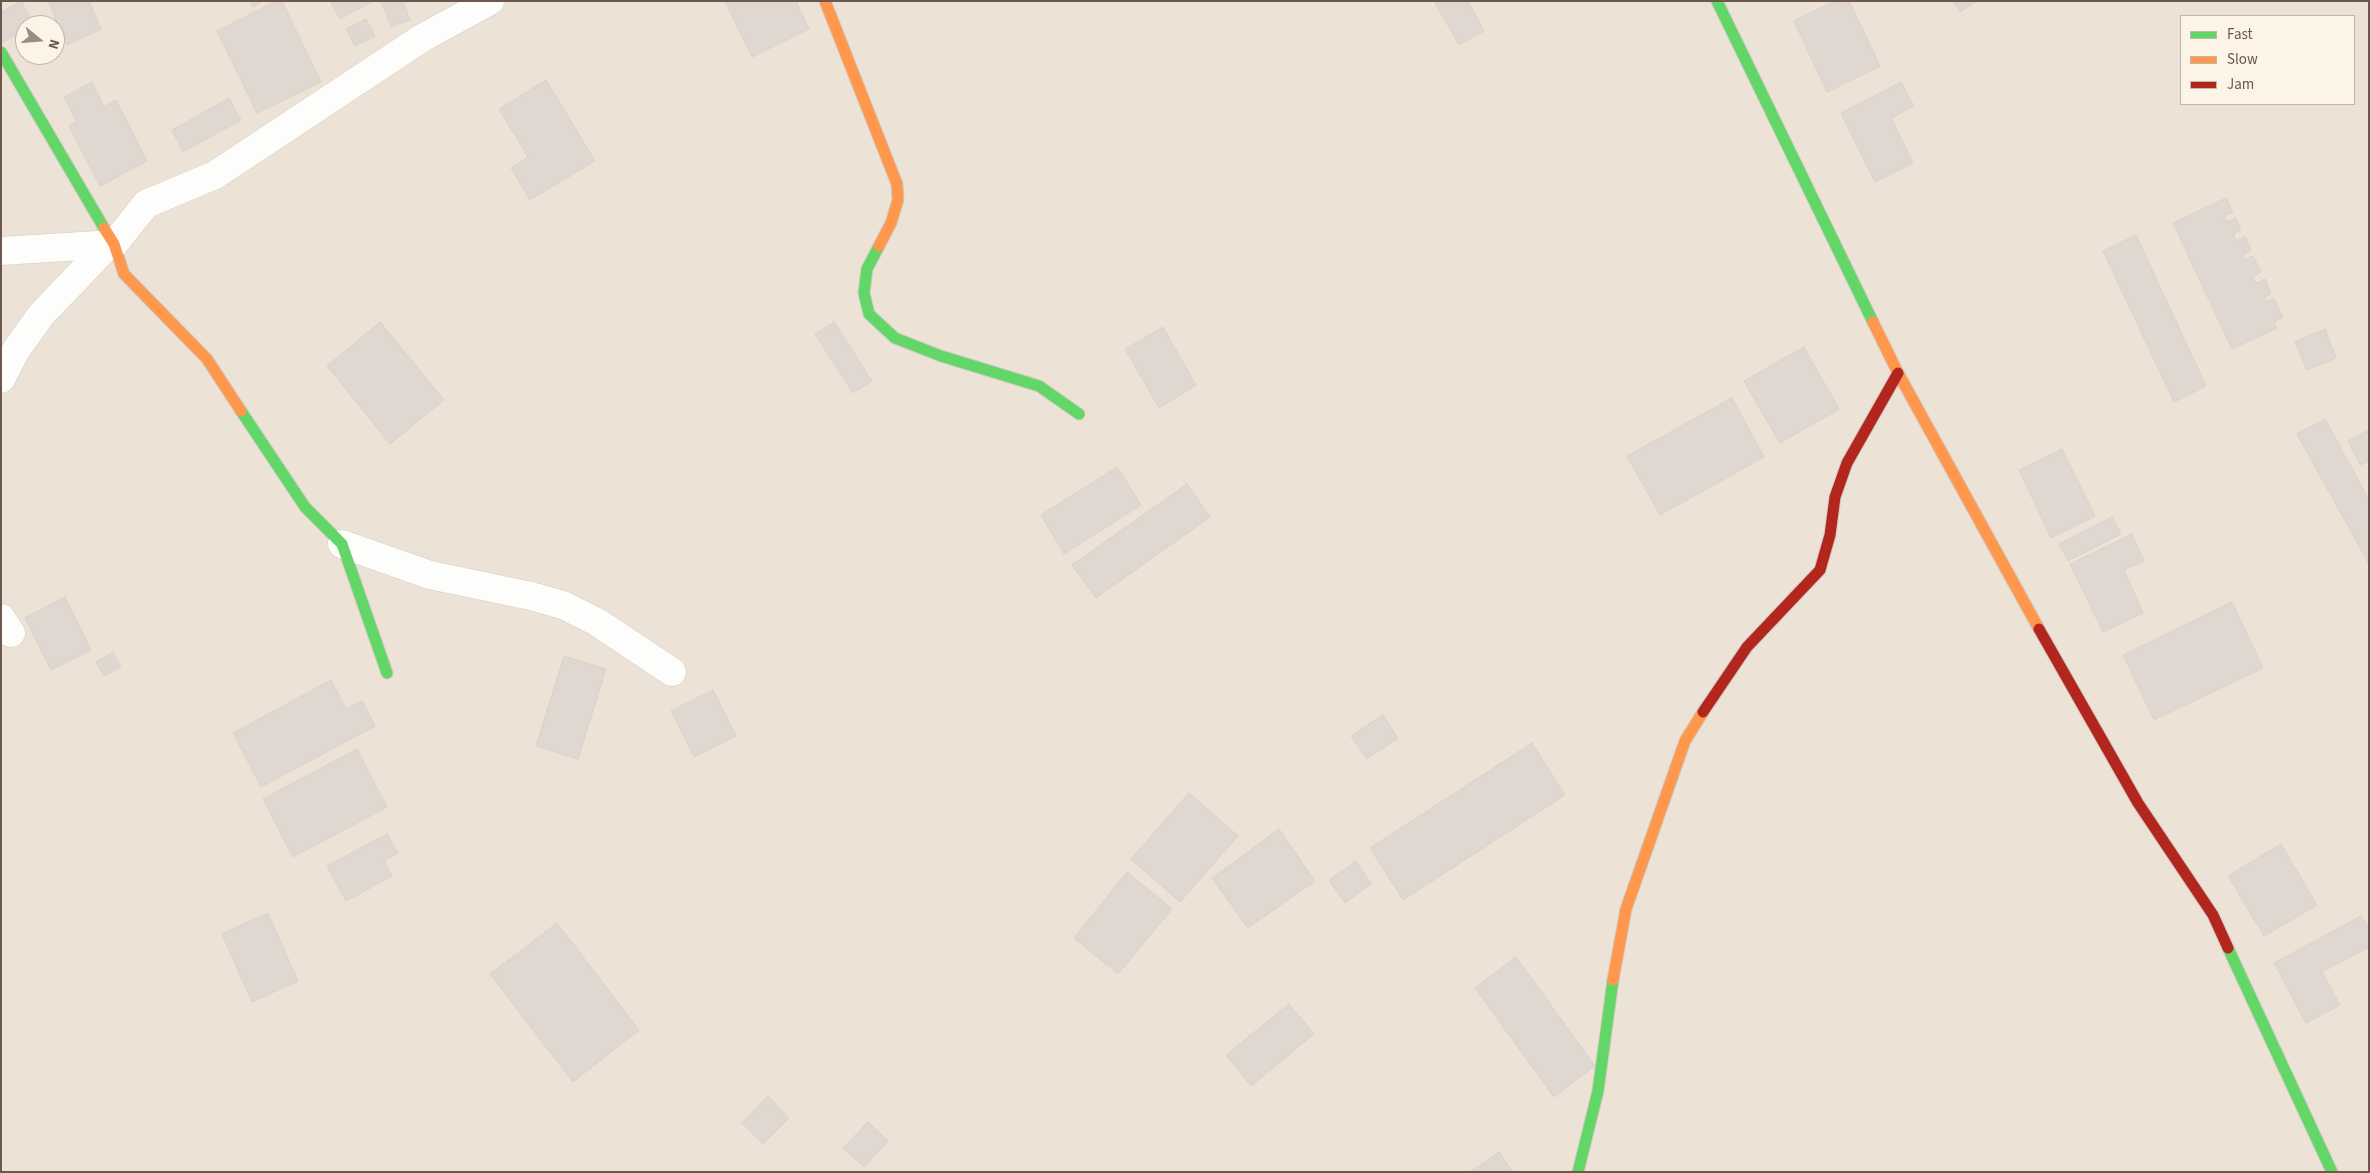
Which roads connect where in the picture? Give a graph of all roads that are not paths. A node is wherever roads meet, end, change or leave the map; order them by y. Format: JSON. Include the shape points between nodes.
{"nodes":[{"id":1,"x":490,"y":1,"type":"edge"},
{"id":2,"x":825,"y":1,"type":"edge"},
{"id":3,"x":1717,"y":1,"type":"edge"},
{"id":4,"x":1,"y":52,"type":"edge"},
{"id":5,"x":111,"y":244,"type":"junction"},
{"id":6,"x":1,"y":251,"type":"edge"},
{"id":7,"x":1898,"y":373,"type":"junction"},
{"id":8,"x":1,"y":379,"type":"edge"},
{"id":9,"x":1079,"y":414,"type":"dead end"},
{"id":10,"x":342,"y":544,"type":"junction"},
{"id":11,"x":672,"y":672,"type":"dead end"},
{"id":12,"x":387,"y":674,"type":"dead end"},
{"id":13,"x":1578,"y":1172,"type":"edge"},
{"id":14,"x":2332,"y":1172,"type":"edge"}],
"edges":[{"from":1,"to":5,"type":"street","via":[[422,38],[215,175],[146,204]]},
{"from":2,"to":9,"type":"street","via":[[897,184],[898,200],[892,223],[867,269],[864,293],[869,314],[896,338],[941,356],[1039,386]]},
{"from":3,"to":7,"type":"street"},
{"from":4,"to":5,"type":"street"},
{"from":5,"to":6,"type":"street"},
{"from":5,"to":8,"type":"street","via":[[41,316],[16,350]]},
{"from":5,"to":10,"type":"street","via":[[124,274],[207,359],[305,507]]},
{"from":7,"to":13,"type":"street","via":[[1847,462],[1835,497],[1830,535],[1820,570],[1747,648],[1685,741],[1626,909],[1600,1082]]},
{"from":7,"to":14,"type":"street","via":[[2082,708],[2138,803],[2213,915]]},
{"from":10,"to":11,"type":"street","via":[[430,575],[563,605],[597,622]]},
{"from":10,"to":12,"type":"street"}]}
